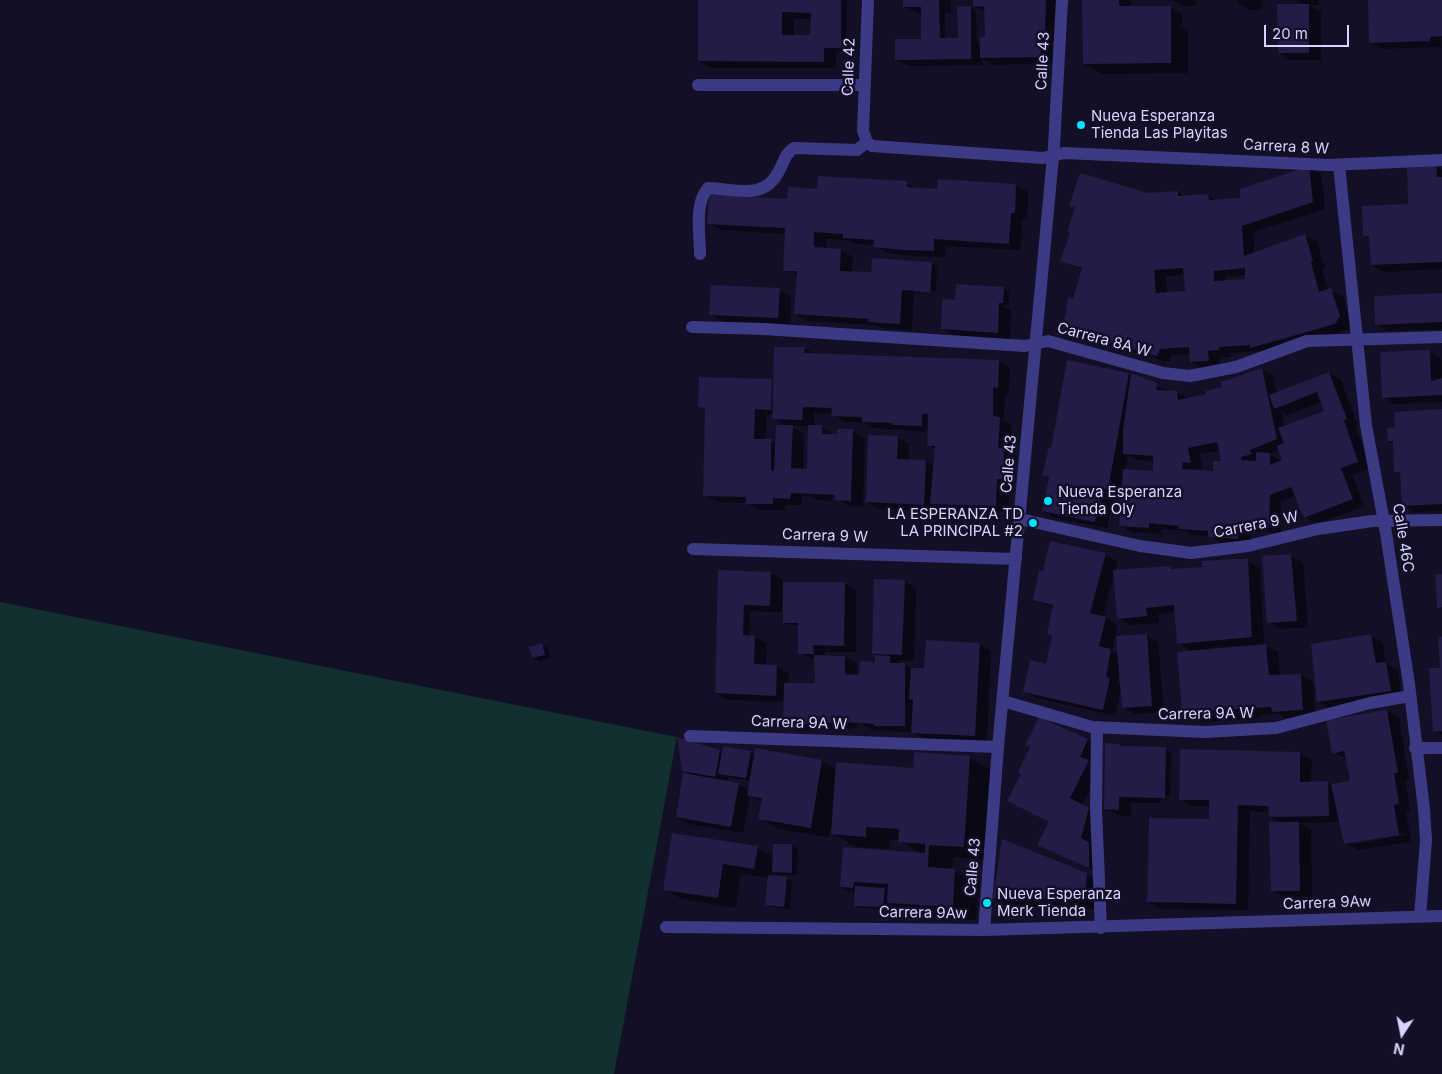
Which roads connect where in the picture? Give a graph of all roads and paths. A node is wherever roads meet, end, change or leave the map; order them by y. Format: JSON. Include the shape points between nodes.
{"nodes":[{"id":1,"x":868,"y":0,"type":"edge"},
{"id":2,"x":1062,"y":0,"type":"edge"},
{"id":3,"x":698,"y":85,"type":"dead end"},
{"id":4,"x":865,"y":85,"type":"junction"},
{"id":5,"x":865,"y":139,"type":"junction"},
{"id":6,"x":1053,"y":156,"type":"junction"},
{"id":7,"x":1442,"y":160,"type":"edge"},
{"id":8,"x":1339,"y":165,"type":"junction"},
{"id":9,"x":700,"y":254,"type":"dead end"},
{"id":10,"x":692,"y":327,"type":"dead end"},
{"id":11,"x":1442,"y":337,"type":"edge"},
{"id":12,"x":1357,"y":339,"type":"junction"},
{"id":13,"x":1035,"y":343,"type":"junction"},
{"id":14,"x":1020,"y":519,"type":"junction"},
{"id":15,"x":1442,"y":520,"type":"edge"},
{"id":16,"x":1384,"y":522,"type":"junction"},
{"id":17,"x":693,"y":549,"type":"dead end"},
{"id":18,"x":1016,"y":558,"type":"junction"},
{"id":19,"x":1410,"y":696,"type":"junction"},
{"id":20,"x":1003,"y":701,"type":"junction"},
{"id":21,"x":1097,"y":727,"type":"junction"},
{"id":22,"x":690,"y":736,"type":"dead end"},
{"id":23,"x":998,"y":746,"type":"junction"},
{"id":24,"x":1415,"y":748,"type":"junction"},
{"id":25,"x":1442,"y":748,"type":"edge"},
{"id":26,"x":1442,"y":916,"type":"edge"},
{"id":27,"x":1420,"y":917,"type":"junction"},
{"id":28,"x":666,"y":928,"type":"dead end"},
{"id":29,"x":1101,"y":928,"type":"junction"},
{"id":30,"x":984,"y":930,"type":"junction"}],
"edges":[{"from":1,"to":4,"type":"street","name":"Calle 42"},
{"from":2,"to":6,"type":"street","name":"Calle 43"},
{"from":3,"to":4,"type":"street"},
{"from":4,"to":5,"type":"street","name":"Calle 42"},
{"from":5,"to":6,"type":"street","name":"Carrera 8 W","via":[[878,148]]},
{"from":5,"to":9,"type":"street","via":[[857,150],[794,148],[787,152],[776,177],[768,186],[756,191],[708,188],[702,194],[700,206]]},
{"from":6,"to":8,"type":"street","name":"Carrera 8 W","via":[[1064,153]]},
{"from":6,"to":13,"type":"street","name":"Calle 43"},
{"from":7,"to":8,"type":"street","name":"Carrera 8 W"},
{"from":8,"to":12,"type":"street","name":"Calle 46C"},
{"from":10,"to":13,"type":"street","name":"Carrera 8A W","via":[[1025,346]]},
{"from":11,"to":12,"type":"street","name":"Carrera 8A W"},
{"from":12,"to":13,"type":"street","name":"Carrera 8A W","via":[[1307,341],[1236,367],[1190,376],[1163,373],[1048,341]]},
{"from":12,"to":16,"type":"street","name":"Calle 46C","via":[[1366,425]]},
{"from":13,"to":14,"type":"street","name":"Calle 43"},
{"from":14,"to":16,"type":"street","name":"Carrera 9 W","via":[[1140,546],[1190,553],[1248,546],[1318,528]]},
{"from":14,"to":18,"type":"street","name":"Calle 43"},
{"from":15,"to":16,"type":"street","name":"Carrera 9 W"},
{"from":16,"to":19,"type":"street","name":"Calle 46C"},
{"from":17,"to":18,"type":"street","name":"Carrera 9 W"},
{"from":18,"to":20,"type":"street","name":"Calle 43"},
{"from":19,"to":21,"type":"street","name":"Carrera 9A W","via":[[1268,729],[1205,732]]},
{"from":19,"to":24,"type":"street","name":"Calle 46C"},
{"from":20,"to":21,"type":"street","name":"Carrera 9A W"},
{"from":20,"to":23,"type":"street","name":"Calle 43"},
{"from":21,"to":29,"type":"street","via":[[1096,810]]},
{"from":22,"to":23,"type":"street","name":"Carrera 9A W"},
{"from":23,"to":30,"type":"street","name":"Calle 43"},
{"from":24,"to":25,"type":"street"},
{"from":24,"to":27,"type":"street","name":"Calle 46C","via":[[1426,840]]},
{"from":26,"to":27,"type":"street"},
{"from":27,"to":29,"type":"street","name":"Carrera 9Aw"},
{"from":28,"to":30,"type":"street","name":"Carrera 9Aw"},
{"from":29,"to":30,"type":"street","name":"Carrera 9Aw"}]}
